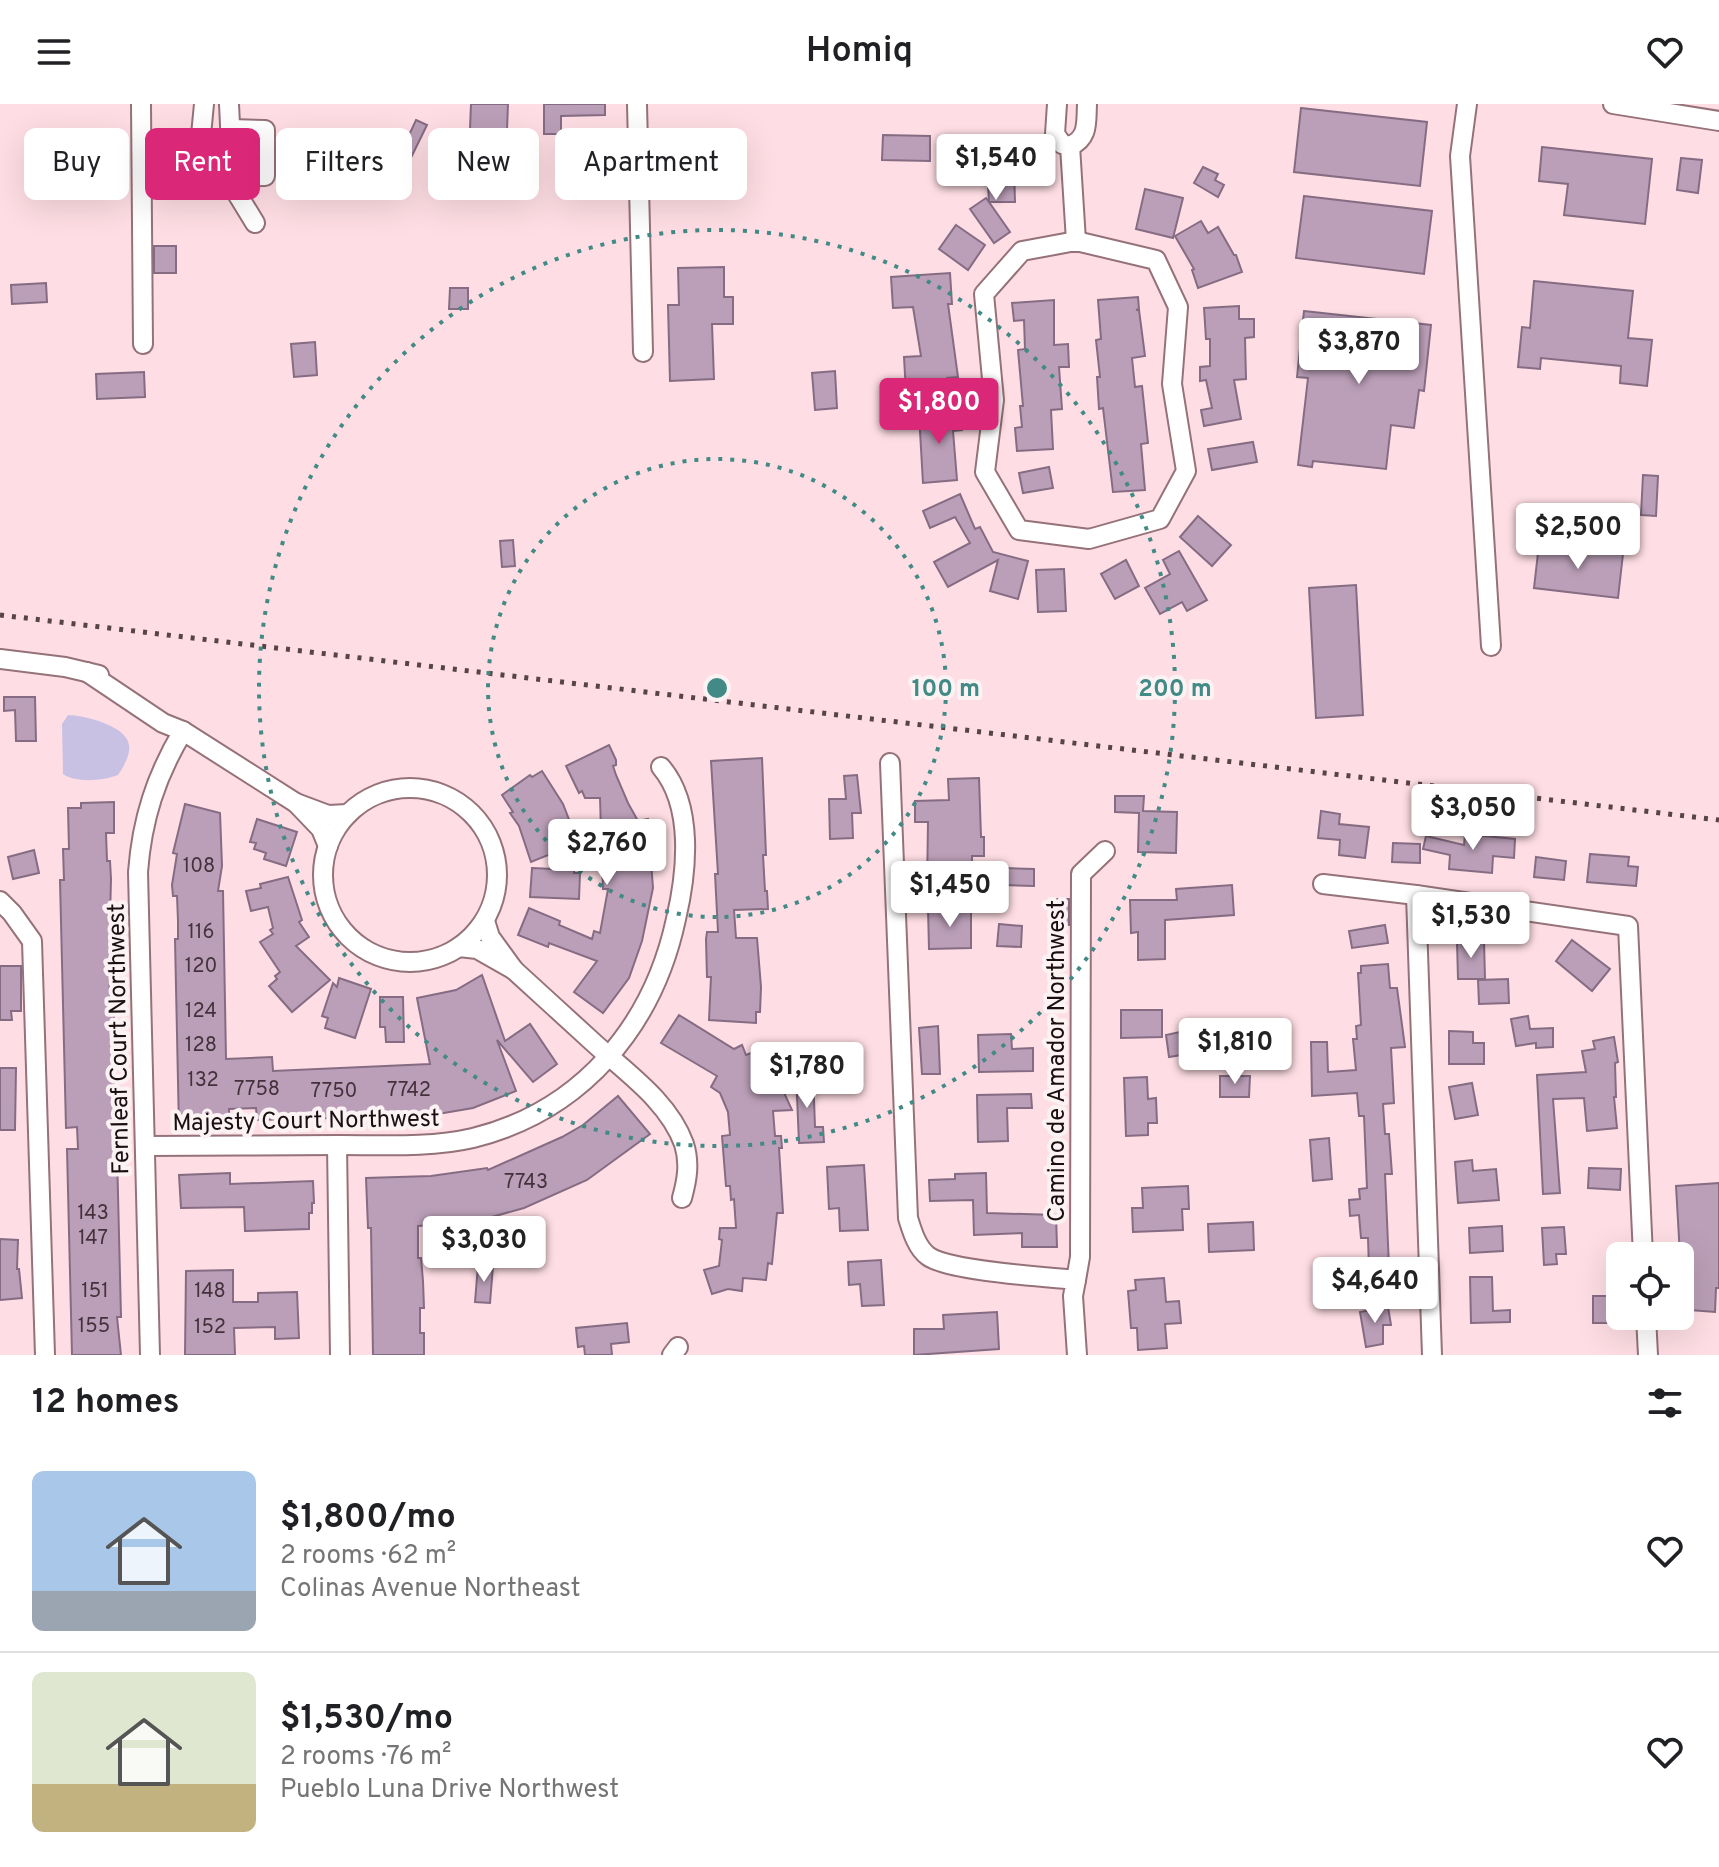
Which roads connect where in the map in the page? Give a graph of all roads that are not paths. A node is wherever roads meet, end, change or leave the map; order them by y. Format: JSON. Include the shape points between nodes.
{"nodes":[{"id":1,"x":141,"y":104,"type":"edge"},
{"id":2,"x":204,"y":104,"type":"edge"},
{"id":3,"x":229,"y":104,"type":"edge"},
{"id":4,"x":637,"y":104,"type":"edge"},
{"id":5,"x":1057,"y":104,"type":"edge"},
{"id":6,"x":1087,"y":104,"type":"edge"},
{"id":7,"x":1467,"y":104,"type":"edge"},
{"id":8,"x":1613,"y":104,"type":"edge"},
{"id":9,"x":1676,"y":109,"type":"edge"},
{"id":10,"x":1719,"y":121,"type":"edge"},
{"id":11,"x":202,"y":128,"type":"edge"},
{"id":12,"x":230,"y":128,"type":"edge"},
{"id":13,"x":260,"y":130,"type":"edge"},
{"id":14,"x":1070,"y":146,"type":"junction"},
{"id":15,"x":260,"y":176,"type":"edge"},
{"id":16,"x":241,"y":200,"type":"edge"},
{"id":17,"x":255,"y":223,"type":"dead end"},
{"id":18,"x":1076,"y":241,"type":"junction"},
{"id":19,"x":143,"y":344,"type":"dead end"},
{"id":20,"x":643,"y":352,"type":"dead end"},
{"id":21,"x":1491,"y":646,"type":"dead end"},
{"id":22,"x":0,"y":659,"type":"edge"},
{"id":23,"x":183,"y":731,"type":"junction"},
{"id":24,"x":890,"y":763,"type":"dead end"},
{"id":25,"x":661,"y":767,"type":"dead end"},
{"id":26,"x":296,"y":803,"type":"junction"},
{"id":27,"x":348,"y":814,"type":"junction"},
{"id":28,"x":328,"y":846,"type":"junction"},
{"id":29,"x":1105,"y":851,"type":"dead end"},
{"id":30,"x":1323,"y":884,"type":"dead end"},
{"id":31,"x":1416,"y":895,"type":"junction"},
{"id":32,"x":0,"y":901,"type":"edge"},
{"id":33,"x":485,"y":921,"type":"junction"},
{"id":34,"x":459,"y":947,"type":"junction"},
{"id":35,"x":514,"y":970,"type":"junction"},
{"id":36,"x":609,"y":1056,"type":"junction"},
{"id":37,"x":337,"y":1145,"type":"junction"},
{"id":38,"x":145,"y":1146,"type":"junction"},
{"id":39,"x":682,"y":1198,"type":"dead end"},
{"id":40,"x":1642,"y":1242,"type":"edge"},
{"id":41,"x":1076,"y":1280,"type":"junction"},
{"id":42,"x":1647,"y":1330,"type":"edge"},
{"id":43,"x":45,"y":1355,"type":"edge"},
{"id":44,"x":150,"y":1355,"type":"edge"},
{"id":45,"x":340,"y":1355,"type":"edge"},
{"id":46,"x":1077,"y":1355,"type":"edge"},
{"id":47,"x":1432,"y":1355,"type":"edge"},
{"id":48,"x":1648,"y":1355,"type":"edge"}],
"edges":[{"from":1,"to":19,"type":"street"},
{"from":2,"to":11,"type":"street"},
{"from":3,"to":12,"type":"street"},
{"from":4,"to":20,"type":"street"},
{"from":5,"to":14,"type":"street","via":[[1055,134]]},
{"from":6,"to":14,"type":"street","via":[[1085,136]]},
{"from":7,"to":21,"type":"street","via":[[1460,156]]},
{"from":8,"to":9,"type":"street"},
{"from":9,"to":10,"type":"street"},
{"from":13,"to":15,"type":"street","via":[[265,130],[265,176]]},
{"from":14,"to":18,"type":"street"},
{"from":16,"to":17,"type":"street"},
{"from":18,"to":18,"type":"street","via":[[1156,260],[1178,307],[1172,384],[1186,471],[1160,519],[1089,539],[1019,530],[985,472],[994,400],[984,294],[1022,251]]},
{"from":22,"to":23,"type":"street","via":[[122,682],[168,713]]},
{"from":23,"to":26,"type":"street"},
{"from":23,"to":38,"type":"street","name":"Fernleaf Court Northwest","via":[[157,780],[140,851]]},
{"from":24,"to":41,"type":"street","via":[[908,1218],[914,1238],[928,1256],[948,1265]]},
{"from":25,"to":36,"type":"street","name":"Majesty Court Northwest","via":[[681,805],[684,856],[678,911],[654,988],[635,1024]]},
{"from":26,"to":27,"type":"street","via":[[328,815]]},
{"from":26,"to":28,"type":"street","via":[[321,829]]},
{"from":27,"to":28,"type":"street"},
{"from":27,"to":33,"type":"street","via":[[371,797],[397,788],[439,792],[464,806],[490,839],[497,867],[495,895]]},
{"from":28,"to":34,"type":"street","via":[[323,865],[328,904],[342,929],[363,949],[381,958],[419,962]]},
{"from":29,"to":41,"type":"street","name":"Camino de Amador Northwest","via":[[1081,874]]},
{"from":30,"to":31,"type":"street"},
{"from":31,"to":40,"type":"street","via":[[1628,926]]},
{"from":31,"to":47,"type":"street"},
{"from":32,"to":43,"type":"street","via":[[32,941]]},
{"from":33,"to":34,"type":"street"},
{"from":33,"to":35,"type":"street"},
{"from":34,"to":35,"type":"street","via":[[477,949]]},
{"from":35,"to":36,"type":"street"},
{"from":36,"to":37,"type":"street","name":"Majesty Court Northwest","via":[[561,1099],[493,1132],[428,1144]]},
{"from":36,"to":39,"type":"street","via":[[676,1128],[688,1162]]},
{"from":37,"to":38,"type":"street","name":"Majesty Court Northwest"},
{"from":37,"to":45,"type":"street"},
{"from":38,"to":44,"type":"street","name":"Fernleaf Court Northwest"},
{"from":41,"to":46,"type":"street","name":"Camino de Amador Northwest"},
{"from":42,"to":48,"type":"street"}]}
